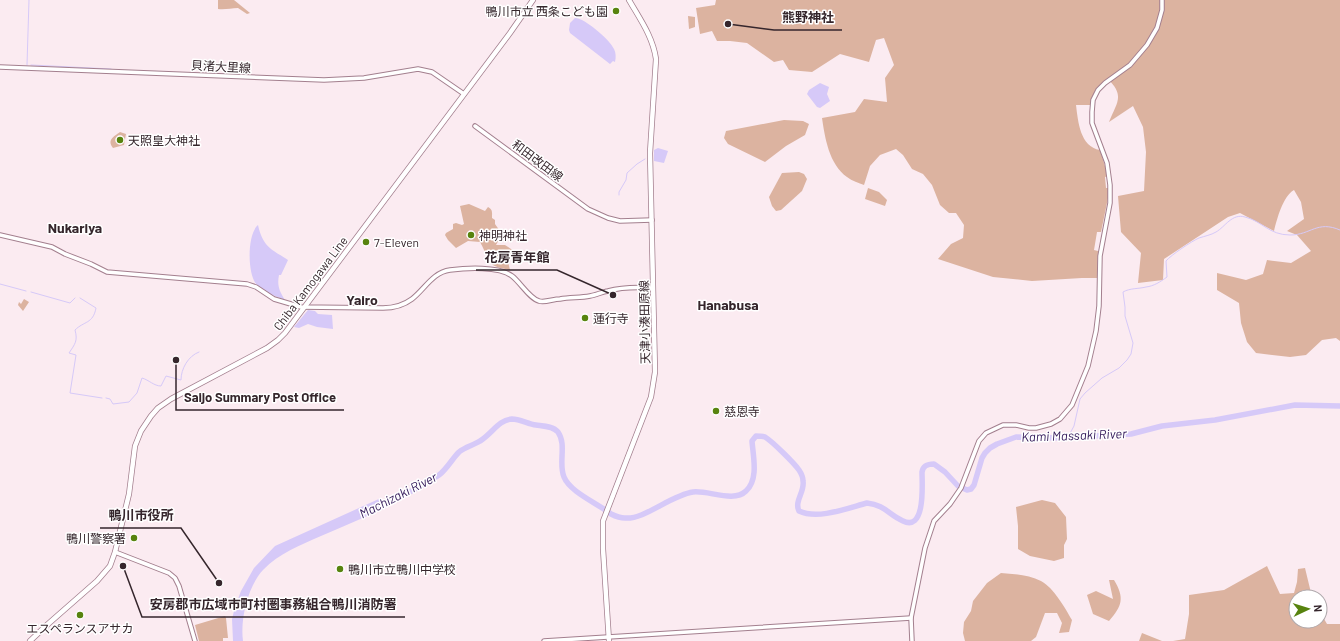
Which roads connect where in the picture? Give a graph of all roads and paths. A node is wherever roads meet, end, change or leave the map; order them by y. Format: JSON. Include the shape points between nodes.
{"nodes":[{"id":1,"x":533,"y":0,"type":"edge"},
{"id":2,"x":629,"y":0,"type":"edge"},
{"id":3,"x":1162,"y":0,"type":"edge"},
{"id":4,"x":0,"y":66,"type":"edge"},
{"id":5,"x":464,"y":94,"type":"junction"},
{"id":6,"x":475,"y":126,"type":"dead end"},
{"id":7,"x":652,"y":220,"type":"junction"},
{"id":8,"x":0,"y":235,"type":"edge"},
{"id":9,"x":653,"y":288,"type":"junction"},
{"id":10,"x":304,"y":308,"type":"junction"},
{"id":11,"x":115,"y":552,"type":"junction"},
{"id":12,"x":911,"y":618,"type":"junction"},
{"id":13,"x":609,"y":639,"type":"edge"},
{"id":14,"x":30,"y":641,"type":"edge"},
{"id":15,"x":195,"y":641,"type":"edge"},
{"id":16,"x":544,"y":641,"type":"edge"},
{"id":17,"x":912,"y":641,"type":"edge"}],
"edges":[{"from":1,"to":5,"type":"main road","name":"Chiba Kamogawa Line"},
{"from":2,"to":7,"type":"main road","name":"天津小湊田原線","via":[[650,37],[656,59],[650,140]]},
{"from":3,"to":12,"type":"street","via":[[1157,28],[1147,45],[1137,59],[1098,90],[1094,100],[1092,123],[1107,163],[1110,204],[1100,256],[1096,331],[1088,366],[1072,405],[1060,419],[1036,428],[1010,424],[986,433],[979,441],[967,476],[956,496],[934,521],[925,548]]},
{"from":4,"to":5,"type":"street","name":"貝渚大里線","via":[[324,80],[364,78],[418,69],[432,72]]},
{"from":5,"to":10,"type":"main road","name":"Chiba Kamogawa Line"},
{"from":6,"to":7,"type":"street","name":"和田改田線","via":[[588,209],[620,221]]},
{"from":7,"to":9,"type":"main road","name":"天津小湊田原線"},
{"from":8,"to":10,"type":"street","via":[[52,247],[107,272],[247,284],[274,299]]},
{"from":9,"to":10,"type":"street","via":[[623,288],[588,297],[540,302],[507,273],[492,269],[453,270],[440,273],[412,299],[393,307]]},
{"from":9,"to":13,"type":"main road","name":"天津小湊田原線","via":[[653,388],[602,525]]},
{"from":10,"to":11,"type":"main road","name":"Chiba Kamogawa Line","via":[[273,344],[170,399],[148,419],[135,446],[130,488]]},
{"from":11,"to":14,"type":"main road","name":"Chiba Kamogawa Line","via":[[108,569],[98,581]]},
{"from":11,"to":15,"type":"street","via":[[164,571],[175,578]]},
{"from":12,"to":13,"type":"street"},
{"from":12,"to":17,"type":"street"},
{"from":13,"to":16,"type":"street"}]}
